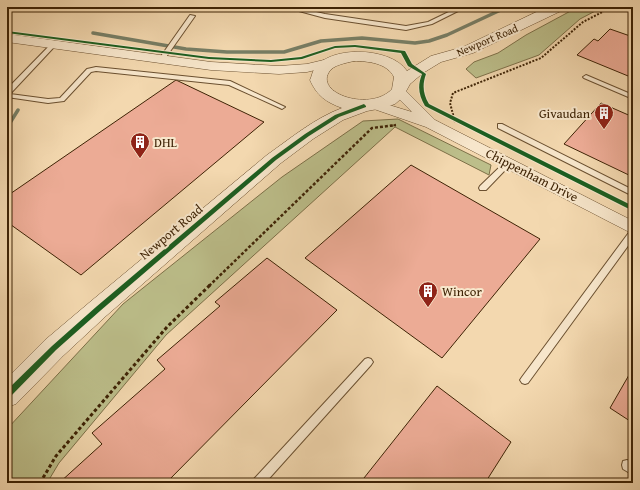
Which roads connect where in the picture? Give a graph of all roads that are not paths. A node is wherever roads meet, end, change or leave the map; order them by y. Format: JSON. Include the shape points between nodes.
{"nodes":[{"id":1,"x":287,"y":7,"type":"edge"},
{"id":2,"x":463,"y":7,"type":"edge"},
{"id":3,"x":558,"y":7,"type":"edge"},
{"id":4,"x":192,"y":16,"type":"dead end"},
{"id":5,"x":7,"y":38,"type":"edge"},
{"id":6,"x":53,"y":45,"type":"junction"},
{"id":7,"x":165,"y":55,"type":"junction"},
{"id":8,"x":377,"y":58,"type":"junction"},
{"id":9,"x":436,"y":59,"type":"junction"},
{"id":10,"x":332,"y":62,"type":"junction"},
{"id":11,"x":279,"y":70,"type":"junction"},
{"id":12,"x":586,"y":77,"type":"dead end"},
{"id":13,"x":401,"y":87,"type":"junction"},
{"id":14,"x":321,"y":88,"type":"junction"},
{"id":15,"x":7,"y":94,"type":"edge"},
{"id":16,"x":633,"y":97,"type":"edge"},
{"id":17,"x":370,"y":106,"type":"junction"},
{"id":18,"x":282,"y":108,"type":"dead end"},
{"id":19,"x":431,"y":124,"type":"junction"},
{"id":20,"x":500,"y":126,"type":"dead end"},
{"id":21,"x":307,"y":135,"type":"junction"},
{"id":22,"x":508,"y":162,"type":"junction"},
{"id":23,"x":483,"y":188,"type":"dead end"},
{"id":24,"x":633,"y":193,"type":"edge"},
{"id":25,"x":633,"y":228,"type":"edge"},
{"id":26,"x":633,"y":233,"type":"edge"},
{"id":27,"x":368,"y":362,"type":"dead end"},
{"id":28,"x":525,"y":380,"type":"dead end"},
{"id":29,"x":7,"y":395,"type":"edge"},
{"id":30,"x":258,"y":483,"type":"edge"}],
"edges":[{"from":1,"to":2,"type":"lane","via":[[353,21],[406,28],[430,23]]},
{"from":3,"to":9,"type":"street","name":"Newport Road","via":[[468,50]]},
{"from":4,"to":7,"type":"lane"},
{"from":5,"to":6,"type":"street"},
{"from":6,"to":7,"type":"street"},
{"from":6,"to":15,"type":"lane"},
{"from":7,"to":11,"type":"street","via":[[211,66]]},
{"from":8,"to":9,"type":"street","name":"Newport Road"},
{"from":8,"to":10,"type":"street","via":[[353,56]]},
{"from":8,"to":13,"type":"street","via":[[396,68],[401,75]]},
{"from":9,"to":13,"type":"street","name":"Newport Road","via":[[417,70]]},
{"from":10,"to":11,"type":"street","via":[[307,68]]},
{"from":10,"to":14,"type":"street","via":[[320,72],[318,79]]},
{"from":11,"to":14,"type":"street"},
{"from":12,"to":16,"type":"lane"},
{"from":13,"to":17,"type":"street","via":[[394,98]]},
{"from":13,"to":19,"type":"street","name":"Chippenham Drive"},
{"from":14,"to":17,"type":"street","via":[[340,102]]},
{"from":14,"to":21,"type":"street","name":"Newport Road","via":[[321,112]]},
{"from":15,"to":18,"type":"lane","via":[[48,101],[62,100],[89,70],[96,69],[230,83]]},
{"from":17,"to":19,"type":"street","name":"Chippenham Drive"},
{"from":17,"to":21,"type":"street","name":"Newport Road","via":[[337,116]]},
{"from":19,"to":22,"type":"street","name":"Chippenham Drive","via":[[451,126]]},
{"from":20,"to":24,"type":"lane"},
{"from":21,"to":29,"type":"street","name":"Newport Road","via":[[274,159],[98,309]]},
{"from":22,"to":23,"type":"lane"},
{"from":22,"to":25,"type":"street","name":"Chippenham Drive"},
{"from":26,"to":28,"type":"lane"},
{"from":27,"to":30,"type":"lane"}]}
